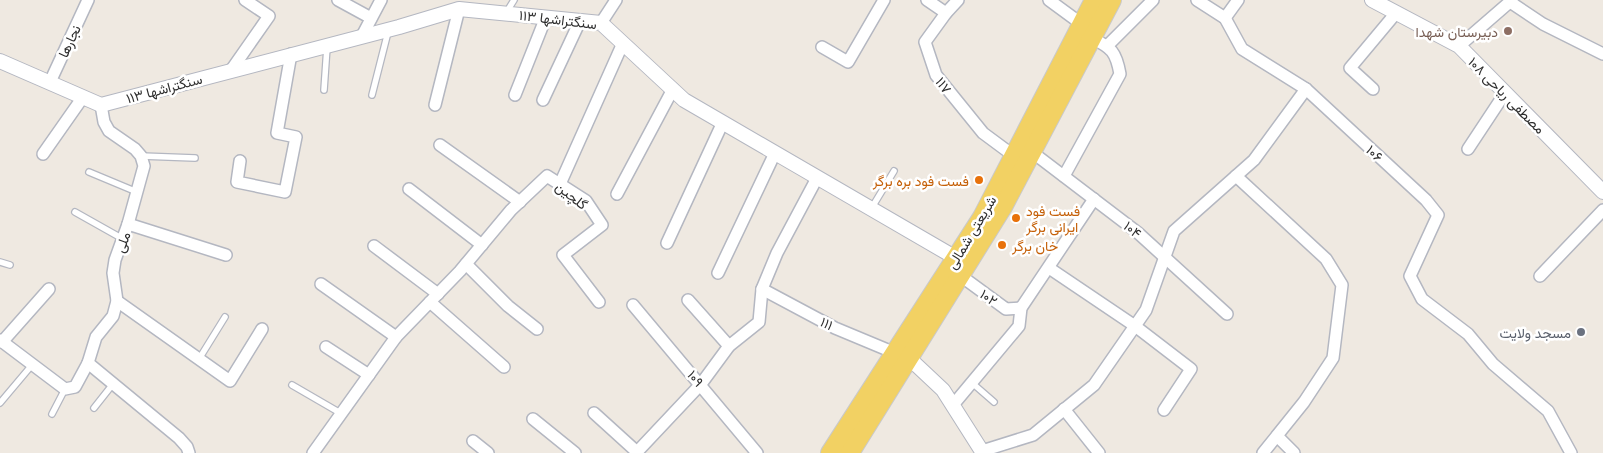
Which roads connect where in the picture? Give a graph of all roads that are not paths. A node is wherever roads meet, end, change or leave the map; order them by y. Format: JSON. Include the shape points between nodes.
{"nodes":[{"id":1,"x":88,"y":0,"type":"edge"},
{"id":2,"x":245,"y":0,"type":"edge"},
{"id":3,"x":338,"y":0,"type":"edge"},
{"id":4,"x":381,"y":0,"type":"edge"},
{"id":5,"x":514,"y":0,"type":"edge"},
{"id":6,"x":616,"y":0,"type":"edge"},
{"id":7,"x":884,"y":0,"type":"edge"},
{"id":8,"x":927,"y":0,"type":"edge"},
{"id":9,"x":958,"y":0,"type":"edge"},
{"id":10,"x":1049,"y":0,"type":"edge"},
{"id":11,"x":1094,"y":0,"type":"edge"},
{"id":12,"x":1112,"y":0,"type":"edge"},
{"id":13,"x":1154,"y":0,"type":"edge"},
{"id":14,"x":1197,"y":0,"type":"edge"},
{"id":15,"x":1238,"y":0,"type":"edge"},
{"id":16,"x":1372,"y":0,"type":"edge"},
{"id":17,"x":1511,"y":1,"type":"edge"},
{"id":18,"x":469,"y":6,"type":"edge"},
{"id":19,"x":506,"y":13,"type":"junction"},
{"id":20,"x":946,"y":13,"type":"junction"},
{"id":21,"x":1396,"y":13,"type":"junction"},
{"id":22,"x":546,"y":17,"type":"junction"},
{"id":23,"x":372,"y":18,"type":"junction"},
{"id":24,"x":1225,"y":18,"type":"junction"},
{"id":25,"x":580,"y":20,"type":"junction"},
{"id":26,"x":601,"y":22,"type":"junction"},
{"id":27,"x":389,"y":30,"type":"junction"},
{"id":28,"x":362,"y":36,"type":"junction"},
{"id":29,"x":1094,"y":36,"type":"junction"},
{"id":30,"x":623,"y":43,"type":"junction"},
{"id":31,"x":327,"y":45,"type":"junction"},
{"id":32,"x":1459,"y":46,"type":"junction"},
{"id":33,"x":822,"y":47,"type":"dead end"},
{"id":34,"x":291,"y":54,"type":"junction"},
{"id":35,"x":1603,"y":54,"type":"edge"},
{"id":36,"x":0,"y":60,"type":"edge"},
{"id":37,"x":232,"y":70,"type":"junction"},
{"id":38,"x":50,"y":82,"type":"junction"},
{"id":39,"x":1373,"y":88,"type":"dead end"},
{"id":40,"x":673,"y":89,"type":"junction"},
{"id":41,"x":1306,"y":89,"type":"junction"},
{"id":42,"x":324,"y":90,"type":"dead end"},
{"id":43,"x":1505,"y":93,"type":"junction"},
{"id":44,"x":372,"y":95,"type":"dead end"},
{"id":45,"x":515,"y":95,"type":"dead end"},
{"id":46,"x":83,"y":97,"type":"junction"},
{"id":47,"x":543,"y":100,"type":"dead end"},
{"id":48,"x":101,"y":105,"type":"junction"},
{"id":49,"x":435,"y":105,"type":"dead end"},
{"id":50,"x":723,"y":122,"type":"junction"},
{"id":51,"x":440,"y":145,"type":"dead end"},
{"id":52,"x":1468,"y":149,"type":"dead end"},
{"id":53,"x":1032,"y":152,"type":"junction"},
{"id":54,"x":775,"y":153,"type":"junction"},
{"id":55,"x":43,"y":154,"type":"dead end"},
{"id":56,"x":142,"y":156,"type":"junction"},
{"id":57,"x":1014,"y":156,"type":"junction"},
{"id":58,"x":195,"y":158,"type":"dead end"},
{"id":59,"x":240,"y":161,"type":"dead end"},
{"id":60,"x":894,"y":170,"type":"dead end"},
{"id":61,"x":89,"y":172,"type":"dead end"},
{"id":62,"x":1064,"y":176,"type":"junction"},
{"id":63,"x":1236,"y":176,"type":"junction"},
{"id":64,"x":817,"y":178,"type":"junction"},
{"id":65,"x":560,"y":184,"type":"junction"},
{"id":66,"x":409,"y":189,"type":"dead end"},
{"id":67,"x":137,"y":192,"type":"junction"},
{"id":68,"x":1603,"y":192,"type":"edge"},
{"id":69,"x":618,"y":194,"type":"dead end"},
{"id":70,"x":1094,"y":199,"type":"junction"},
{"id":71,"x":520,"y":202,"type":"junction"},
{"id":72,"x":871,"y":209,"type":"junction"},
{"id":73,"x":1603,"y":210,"type":"edge"},
{"id":74,"x":75,"y":212,"type":"dead end"},
{"id":75,"x":128,"y":224,"type":"junction"},
{"id":76,"x":123,"y":238,"type":"junction"},
{"id":77,"x":667,"y":242,"type":"dead end"},
{"id":78,"x":482,"y":245,"type":"junction"},
{"id":79,"x":374,"y":246,"type":"dead end"},
{"id":80,"x":226,"y":255,"type":"dead end"},
{"id":81,"x":956,"y":258,"type":"junction"},
{"id":82,"x":1164,"y":258,"type":"junction"},
{"id":83,"x":0,"y":262,"type":"edge"},
{"id":84,"x":466,"y":264,"type":"junction"},
{"id":85,"x":10,"y":265,"type":"dead end"},
{"id":86,"x":1049,"y":268,"type":"junction"},
{"id":87,"x":718,"y":273,"type":"dead end"},
{"id":88,"x":961,"y":276,"type":"junction"},
{"id":89,"x":1540,"y":276,"type":"dead end"},
{"id":90,"x":321,"y":284,"type":"dead end"},
{"id":91,"x":49,"y":289,"type":"dead end"},
{"id":92,"x":762,"y":289,"type":"junction"},
{"id":93,"x":434,"y":298,"type":"junction"},
{"id":94,"x":688,"y":300,"type":"dead end"},
{"id":95,"x":117,"y":302,"type":"junction"},
{"id":96,"x":599,"y":302,"type":"dead end"},
{"id":97,"x":633,"y":305,"type":"dead end"},
{"id":98,"x":1020,"y":308,"type":"junction"},
{"id":99,"x":1227,"y":314,"type":"dead end"},
{"id":100,"x":225,"y":316,"type":"dead end"},
{"id":101,"x":1135,"y":326,"type":"junction"},
{"id":102,"x":262,"y":329,"type":"dead end"},
{"id":103,"x":537,"y":329,"type":"dead end"},
{"id":104,"x":396,"y":338,"type":"junction"},
{"id":105,"x":1,"y":341,"type":"edge"},
{"id":106,"x":729,"y":346,"type":"junction"},
{"id":107,"x":326,"y":347,"type":"dead end"},
{"id":108,"x":902,"y":356,"type":"junction"},
{"id":109,"x":199,"y":359,"type":"junction"},
{"id":110,"x":88,"y":363,"type":"junction"},
{"id":111,"x":32,"y":365,"type":"junction"},
{"id":112,"x":504,"y":367,"type":"dead end"},
{"id":113,"x":369,"y":375,"type":"junction"},
{"id":114,"x":971,"y":382,"type":"junction"},
{"id":115,"x":113,"y":384,"type":"junction"},
{"id":116,"x":701,"y":384,"type":"junction"},
{"id":117,"x":292,"y":385,"type":"dead end"},
{"id":118,"x":70,"y":388,"type":"junction"},
{"id":119,"x":994,"y":402,"type":"dead end"},
{"id":120,"x":0,"y":403,"type":"edge"},
{"id":121,"x":953,"y":405,"type":"junction"},
{"id":122,"x":94,"y":408,"type":"dead end"},
{"id":123,"x":1064,"y":409,"type":"junction"},
{"id":124,"x":1164,"y":410,"type":"dead end"},
{"id":125,"x":594,"y":412,"type":"dead end"},
{"id":126,"x":52,"y":414,"type":"dead end"},
{"id":127,"x":342,"y":414,"type":"junction"},
{"id":128,"x":534,"y":419,"type":"dead end"},
{"id":129,"x":1277,"y":436,"type":"junction"},
{"id":130,"x":473,"y":441,"type":"dead end"},
{"id":131,"x":841,"y":451,"type":"edge"},
{"id":132,"x":982,"y":452,"type":"edge"},
{"id":133,"x":189,"y":453,"type":"edge"},
{"id":134,"x":313,"y":453,"type":"edge"},
{"id":135,"x":488,"y":453,"type":"edge"},
{"id":136,"x":575,"y":453,"type":"edge"},
{"id":137,"x":637,"y":453,"type":"edge"},
{"id":138,"x":757,"y":453,"type":"edge"},
{"id":139,"x":1100,"y":453,"type":"edge"},
{"id":140,"x":1263,"y":453,"type":"edge"},
{"id":141,"x":1294,"y":453,"type":"edge"},
{"id":142,"x":1571,"y":453,"type":"edge"}],
"edges":[{"from":1,"to":38,"type":"street","name":"نجارها"},
{"from":2,"to":37,"type":"street","via":[[269,16]]},
{"from":3,"to":23,"type":"street"},
{"from":4,"to":23,"type":"street"},
{"from":5,"to":19,"type":"lane"},
{"from":6,"to":26,"type":"street"},
{"from":7,"to":33,"type":"street","via":[[848,62]]},
{"from":8,"to":20,"type":"street"},
{"from":9,"to":20,"type":"street","name":"۱۱۷"},
{"from":10,"to":29,"type":"street"},
{"from":11,"to":29,"type":"main road","name":"شریعتی شمالی"},
{"from":12,"to":29,"type":"main road","name":"شریعتی شمالی"},
{"from":13,"to":29,"type":"street"},
{"from":14,"to":24,"type":"street","name":"۱۰۶"},
{"from":15,"to":24,"type":"street"},
{"from":16,"to":21,"type":"street","name":"مصطفی ریاحی ۱۰۸"},
{"from":17,"to":32,"type":"street"},
{"from":17,"to":35,"type":"street","via":[[1543,24]]},
{"from":18,"to":19,"type":"street","name":"سنگتراشها ۱۱۳"},
{"from":18,"to":27,"type":"street","name":"سنگتراشها ۱۱۳"},
{"from":18,"to":49,"type":"street"},
{"from":19,"to":22,"type":"street","name":"سنگتراشها ۱۱۳"},
{"from":20,"to":57,"type":"street","name":"۱۱۷","via":[[925,42],[936,75],[984,133]]},
{"from":21,"to":32,"type":"street","name":"مصطفی ریاحی ۱۰۸"},
{"from":21,"to":39,"type":"street","via":[[1350,68]]},
{"from":22,"to":25,"type":"street","name":"سنگتراشها ۱۱۳"},
{"from":22,"to":45,"type":"street"},
{"from":23,"to":28,"type":"street"},
{"from":24,"to":41,"type":"street","name":"۱۰۶","via":[[1242,49]]},
{"from":25,"to":26,"type":"street","name":"سنگتراشها ۱۱۳"},
{"from":25,"to":47,"type":"street"},
{"from":26,"to":30,"type":"street","name":"سنگتراشها ۱۱۳"},
{"from":27,"to":28,"type":"street","name":"سنگتراشها ۱۱۳"},
{"from":27,"to":44,"type":"lane"},
{"from":28,"to":31,"type":"street","name":"سنگتراشها ۱۱۳"},
{"from":29,"to":53,"type":"main road","name":"شریعتی شمالی"},
{"from":29,"to":57,"type":"main road","name":"شریعتی شمالی"},
{"from":29,"to":62,"type":"street","via":[[1117,57],[1120,74]]},
{"from":30,"to":40,"type":"street","name":"سنگتراشها ۱۱۳"},
{"from":30,"to":65,"type":"street"},
{"from":31,"to":34,"type":"street","name":"سنگتراشها ۱۱۳"},
{"from":31,"to":42,"type":"lane"},
{"from":32,"to":43,"type":"street","name":"مصطفی ریاحی ۱۰۸"},
{"from":34,"to":37,"type":"street","name":"سنگتراشها ۱۱۳"},
{"from":34,"to":59,"type":"street","via":[[277,133],[296,138],[285,192],[237,182]]},
{"from":36,"to":38,"type":"street"},
{"from":37,"to":48,"type":"street","name":"سنگتراشها ۱۱۳"},
{"from":38,"to":46,"type":"street"},
{"from":40,"to":50,"type":"street","name":"سنگتراشها ۱۱۳","via":[[684,100]]},
{"from":40,"to":69,"type":"street"},
{"from":41,"to":63,"type":"street","via":[[1254,160]]},
{"from":41,"to":142,"type":"street","name":"۱۰۶","via":[[1426,200],[1438,215],[1410,276],[1422,299],[1468,334],[1493,364],[1548,411]]},
{"from":43,"to":52,"type":"street"},
{"from":43,"to":68,"type":"street","name":"مصطفی ریاحی ۱۰۸"},
{"from":46,"to":48,"type":"street"},
{"from":46,"to":55,"type":"street"},
{"from":48,"to":56,"type":"street","via":[[109,131]]},
{"from":50,"to":54,"type":"street","name":"سنگتراشها ۱۱۳"},
{"from":50,"to":77,"type":"street"},
{"from":51,"to":71,"type":"street"},
{"from":53,"to":62,"type":"street","name":"۱۰۴"},
{"from":53,"to":88,"type":"main road","name":"شریعتی شمالی"},
{"from":54,"to":64,"type":"street","name":"سنگتراشها ۱۱۳"},
{"from":54,"to":87,"type":"street"},
{"from":56,"to":58,"type":"lane"},
{"from":56,"to":67,"type":"street","name":"ملی","via":[[144,166]]},
{"from":57,"to":81,"type":"main road","name":"شریعتی شمالی"},
{"from":60,"to":72,"type":"lane"},
{"from":61,"to":67,"type":"lane"},
{"from":62,"to":70,"type":"street","name":"۱۰۴"},
{"from":63,"to":82,"type":"street","via":[[1174,231]]},
{"from":63,"to":129,"type":"street","via":[[1326,259],[1342,285],[1333,358]]},
{"from":64,"to":72,"type":"street","name":"سنگتراشها ۱۱۳"},
{"from":64,"to":92,"type":"street","via":[[777,253]]},
{"from":65,"to":71,"type":"street","name":"گلچین","via":[[548,176]]},
{"from":65,"to":96,"type":"street","name":"گلچین","via":[[586,202],[602,225],[563,255]]},
{"from":66,"to":78,"type":"street"},
{"from":67,"to":75,"type":"street","name":"ملی"},
{"from":70,"to":82,"type":"street","name":"۱۰۴"},
{"from":70,"to":86,"type":"street"},
{"from":71,"to":78,"type":"street","name":"گلچین"},
{"from":72,"to":81,"type":"street","name":"سنگتراشها ۱۱۳"},
{"from":73,"to":89,"type":"street"},
{"from":74,"to":76,"type":"lane"},
{"from":75,"to":76,"type":"street","name":"ملی"},
{"from":75,"to":80,"type":"street"},
{"from":76,"to":95,"type":"street","name":"ملی","via":[[113,273]]},
{"from":78,"to":84,"type":"street","name":"گلچین"},
{"from":79,"to":93,"type":"street"},
{"from":81,"to":108,"type":"main road","name":"شریعتی شمالی"},
{"from":82,"to":99,"type":"street","name":"۱۰۴"},
{"from":82,"to":101,"type":"street","via":[[1146,310]]},
{"from":83,"to":85,"type":"lane"},
{"from":84,"to":93,"type":"street","name":"گلچین"},
{"from":84,"to":103,"type":"street","via":[[508,306]]},
{"from":86,"to":98,"type":"street"},
{"from":86,"to":101,"type":"street"},
{"from":88,"to":98,"type":"street","name":"۱۰۲","via":[[1006,309]]},
{"from":88,"to":108,"type":"main road","name":"شریعتی شمالی"},
{"from":90,"to":104,"type":"street"},
{"from":91,"to":105,"type":"street"},
{"from":92,"to":106,"type":"street","via":[[759,322]]},
{"from":92,"to":108,"type":"street","name":"۱۱۱","via":[[835,328]]},
{"from":93,"to":104,"type":"street","name":"گلچین"},
{"from":93,"to":112,"type":"street"},
{"from":94,"to":106,"type":"street"},
{"from":95,"to":109,"type":"street"},
{"from":95,"to":110,"type":"street","via":[[113,316],[96,338]]},
{"from":97,"to":116,"type":"street","name":"۱۰۹"},
{"from":98,"to":114,"type":"street","via":[[1019,326]]},
{"from":100,"to":109,"type":"lane"},
{"from":101,"to":123,"type":"street","via":[[1094,384]]},
{"from":101,"to":124,"type":"street","via":[[1190,369]]},
{"from":102,"to":109,"type":"street","via":[[230,381]]},
{"from":104,"to":113,"type":"street","name":"گلچین"},
{"from":105,"to":111,"type":"street"},
{"from":106,"to":116,"type":"street"},
{"from":107,"to":113,"type":"street"},
{"from":108,"to":121,"type":"street","via":[[943,390]]},
{"from":108,"to":131,"type":"main road","name":"شریعتی شمالی"},
{"from":110,"to":115,"type":"street"},
{"from":110,"to":118,"type":"street"},
{"from":111,"to":118,"type":"street"},
{"from":111,"to":120,"type":"lane"},
{"from":113,"to":127,"type":"street","name":"گلچین"},
{"from":114,"to":119,"type":"lane"},
{"from":114,"to":121,"type":"street"},
{"from":115,"to":122,"type":"lane"},
{"from":115,"to":133,"type":"street","via":[[179,438]]},
{"from":116,"to":137,"type":"street"},
{"from":116,"to":138,"type":"street","name":"۱۰۹"},
{"from":117,"to":127,"type":"lane"},
{"from":118,"to":126,"type":"lane"},
{"from":121,"to":132,"type":"street"},
{"from":123,"to":132,"type":"street","via":[[1033,435]]},
{"from":123,"to":139,"type":"street"},
{"from":125,"to":137,"type":"street"},
{"from":127,"to":134,"type":"street","name":"گلچین"},
{"from":128,"to":136,"type":"street"},
{"from":129,"to":140,"type":"street"},
{"from":129,"to":141,"type":"street"},
{"from":130,"to":135,"type":"street"}]}
